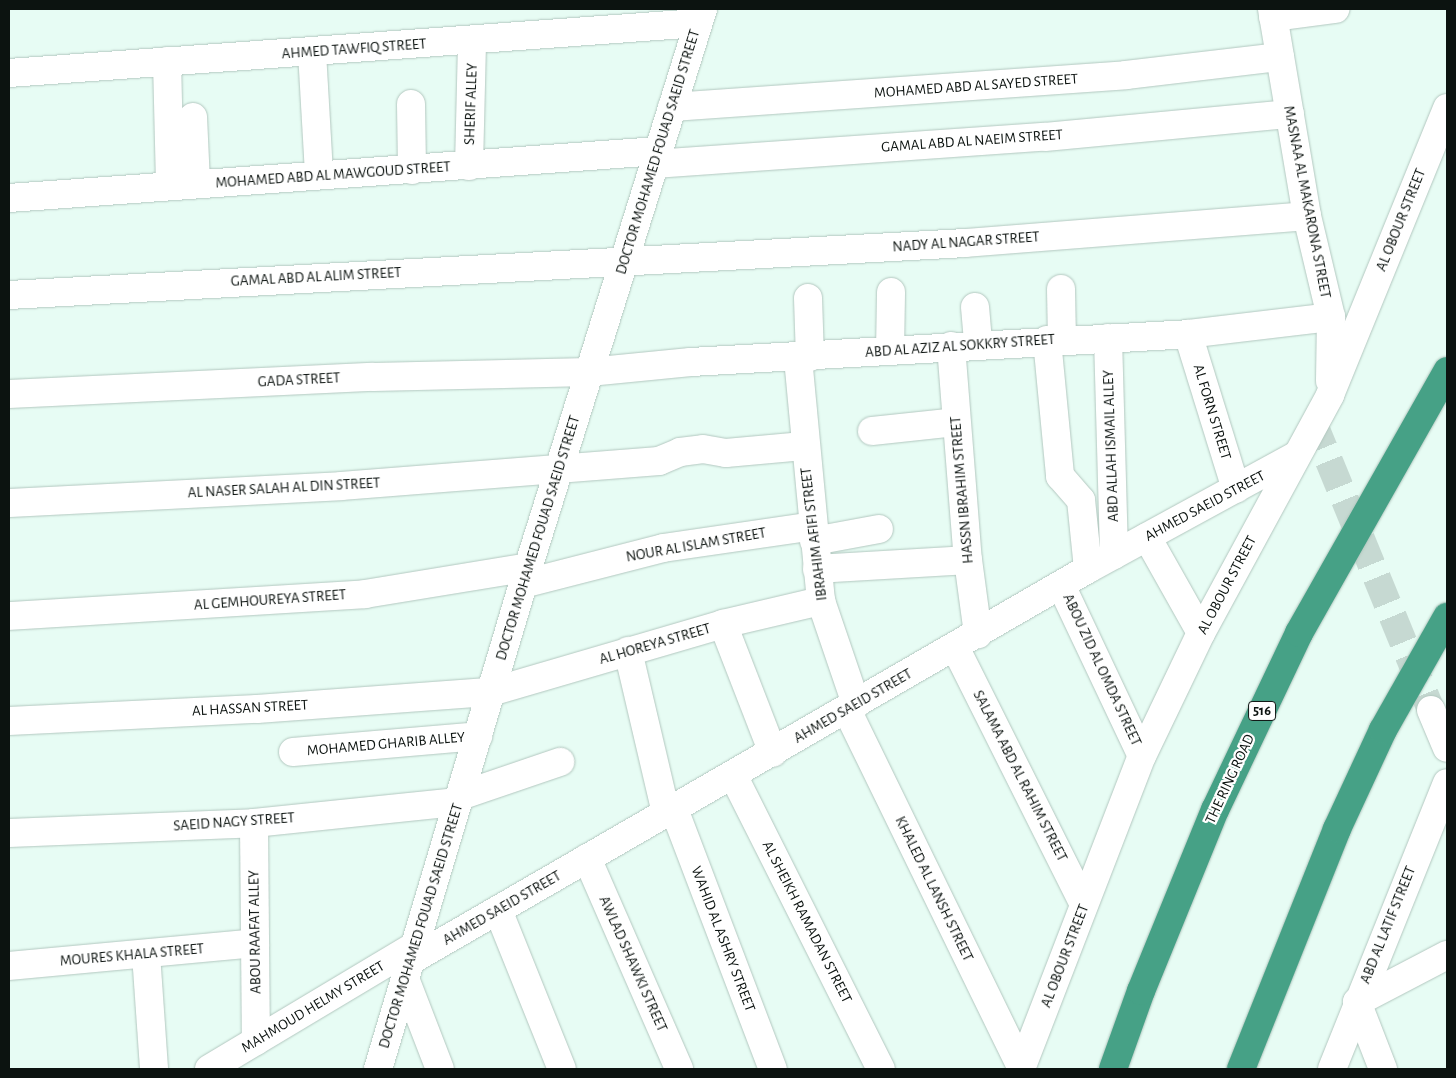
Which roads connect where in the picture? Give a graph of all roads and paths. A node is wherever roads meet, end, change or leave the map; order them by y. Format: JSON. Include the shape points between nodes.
{"nodes":[{"id":1,"x":1334,"y":9,"type":"edge"},
{"id":2,"x":704,"y":12,"type":"edge"},
{"id":3,"x":1272,"y":13,"type":"edge"},
{"id":4,"x":472,"y":41,"type":"junction"},
{"id":5,"x":312,"y":52,"type":"junction"},
{"id":6,"x":1280,"y":57,"type":"junction"},
{"id":7,"x":167,"y":61,"type":"junction"},
{"id":8,"x":9,"y":72,"type":"edge"},
{"id":9,"x":411,"y":104,"type":"dead end"},
{"id":10,"x":672,"y":107,"type":"junction"},
{"id":11,"x":1447,"y":108,"type":"edge"},
{"id":12,"x":1290,"y":114,"type":"junction"},
{"id":13,"x":193,"y":117,"type":"dead end"},
{"id":14,"x":656,"y":158,"type":"junction"},
{"id":15,"x":469,"y":166,"type":"junction"},
{"id":16,"x":412,"y":170,"type":"junction"},
{"id":17,"x":319,"y":175,"type":"junction"},
{"id":18,"x":183,"y":185,"type":"junction"},
{"id":19,"x":9,"y":198,"type":"edge"},
{"id":20,"x":1307,"y":216,"type":"junction"},
{"id":21,"x":624,"y":262,"type":"junction"},
{"id":22,"x":1061,"y":289,"type":"dead end"},
{"id":23,"x":891,"y":292,"type":"dead end"},
{"id":24,"x":9,"y":295,"type":"edge"},
{"id":25,"x":808,"y":298,"type":"dead end"},
{"id":26,"x":976,"y":307,"type":"dead end"},
{"id":27,"x":1331,"y":317,"type":"junction"},
{"id":28,"x":1188,"y":334,"type":"junction"},
{"id":29,"x":1108,"y":338,"type":"junction"},
{"id":30,"x":1055,"y":339,"type":"junction"},
{"id":31,"x":978,"y":344,"type":"junction"},
{"id":32,"x":950,"y":346,"type":"junction"},
{"id":33,"x":890,"y":351,"type":"junction"},
{"id":34,"x":804,"y":357,"type":"junction"},
{"id":35,"x":1447,"y":371,"type":"edge"},
{"id":36,"x":589,"y":372,"type":"junction"},
{"id":37,"x":9,"y":394,"type":"edge"},
{"id":38,"x":1330,"y":395,"type":"junction"},
{"id":39,"x":956,"y":422,"type":"junction"},
{"id":40,"x":872,"y":431,"type":"dead end"},
{"id":41,"x":804,"y":446,"type":"junction"},
{"id":42,"x":1295,"y":456,"type":"junction"},
{"id":43,"x":559,"y":470,"type":"junction"},
{"id":44,"x":1236,"y":489,"type":"junction"},
{"id":45,"x":9,"y":503,"type":"edge"},
{"id":46,"x":878,"y":529,"type":"dead end"},
{"id":47,"x":814,"y":533,"type":"junction"},
{"id":48,"x":1147,"y":537,"type":"junction"},
{"id":49,"x":1114,"y":555,"type":"junction"},
{"id":50,"x":968,"y":560,"type":"junction"},
{"id":51,"x":817,"y":568,"type":"junction"},
{"id":52,"x":1088,"y":569,"type":"junction"},
{"id":53,"x":526,"y":576,"type":"junction"},
{"id":54,"x":1061,"y":585,"type":"junction"},
{"id":55,"x":821,"y":601,"type":"junction"},
{"id":56,"x":9,"y":616,"type":"edge"},
{"id":57,"x":1447,"y":617,"type":"edge"},
{"id":58,"x":723,"y":624,"type":"junction"},
{"id":59,"x":1201,"y":633,"type":"junction"},
{"id":60,"x":978,"y":634,"type":"junction"},
{"id":61,"x":955,"y":647,"type":"junction"},
{"id":62,"x":628,"y":651,"type":"junction"},
{"id":63,"x":491,"y":692,"type":"junction"},
{"id":64,"x":852,"y":707,"type":"junction"},
{"id":65,"x":1431,"y":710,"type":"tunnel mouth"},
{"id":66,"x":9,"y":721,"type":"edge"},
{"id":67,"x":478,"y":736,"type":"junction"},
{"id":68,"x":1447,"y":748,"type":"edge"},
{"id":69,"x":293,"y":752,"type":"dead end"},
{"id":70,"x":773,"y":752,"type":"junction"},
{"id":71,"x":1142,"y":756,"type":"junction"},
{"id":72,"x":560,"y":762,"type":"dead end"},
{"id":73,"x":733,"y":775,"type":"junction"},
{"id":74,"x":1447,"y":783,"type":"edge"},
{"id":75,"x":459,"y":799,"type":"junction"},
{"id":76,"x":670,"y":811,"type":"junction"},
{"id":77,"x":254,"y":822,"type":"junction"},
{"id":78,"x":9,"y":833,"type":"edge"},
{"id":79,"x":587,"y":858,"type":"junction"},
{"id":80,"x":1084,"y":905,"type":"junction"},
{"id":81,"x":498,"y":910,"type":"junction"},
{"id":82,"x":255,"y":943,"type":"junction"},
{"id":83,"x":146,"y":954,"type":"junction"},
{"id":84,"x":1447,"y":955,"type":"edge"},
{"id":85,"x":412,"y":961,"type":"junction"},
{"id":86,"x":9,"y":966,"type":"edge"},
{"id":87,"x":1357,"y":1002,"type":"junction"},
{"id":88,"x":249,"y":1053,"type":"edge"},
{"id":89,"x":1021,"y":1068,"type":"edge"},
{"id":90,"x":154,"y":1069,"type":"edge"},
{"id":91,"x":209,"y":1069,"type":"edge"},
{"id":92,"x":378,"y":1069,"type":"edge"},
{"id":93,"x":440,"y":1069,"type":"edge"},
{"id":94,"x":562,"y":1069,"type":"edge"},
{"id":95,"x":680,"y":1069,"type":"edge"},
{"id":96,"x":773,"y":1069,"type":"edge"},
{"id":97,"x":881,"y":1069,"type":"edge"},
{"id":98,"x":1113,"y":1069,"type":"edge"},
{"id":99,"x":1241,"y":1069,"type":"edge"},
{"id":100,"x":1332,"y":1069,"type":"edge"},
{"id":101,"x":1383,"y":1069,"type":"edge"}],
"edges":[{"from":1,"to":3,"type":"street"},
{"from":2,"to":4,"type":"street","name":"AHMED TAWFIQ STREET"},
{"from":2,"to":10,"type":"street","name":"DOCTOR MOHAMED FOUAD SAEID STREET"},
{"from":3,"to":6,"type":"street","name":"MASNAA AL MAKARONA STREET"},
{"from":4,"to":5,"type":"street","name":"AHMED TAWFIQ STREET"},
{"from":4,"to":15,"type":"street","name":"SHERIF ALLEY"},
{"from":5,"to":7,"type":"street","name":"AHMED TAWFIQ STREET"},
{"from":5,"to":17,"type":"street"},
{"from":6,"to":10,"type":"street","name":"MOHAMED ABD AL SAYED STREET","via":[[1126,75]]},
{"from":6,"to":12,"type":"street","name":"MASNAA AL MAKARONA STREET"},
{"from":7,"to":8,"type":"street","name":"AHMED TAWFIQ STREET"},
{"from":7,"to":18,"type":"street"},
{"from":9,"to":16,"type":"street"},
{"from":10,"to":14,"type":"street","name":"DOCTOR MOHAMED FOUAD SAEID STREET"},
{"from":11,"to":38,"type":"street","name":"AL OBOUR STREET"},
{"from":12,"to":14,"type":"street","name":"GAMAL ABD AL NAEIM STREET","via":[[1045,137]]},
{"from":12,"to":20,"type":"street","name":"MASNAA AL MAKARONA STREET"},
{"from":13,"to":18,"type":"street"},
{"from":14,"to":15,"type":"street","name":"MOHAMED ABD AL MAWGOUD STREET"},
{"from":14,"to":21,"type":"street","name":"DOCTOR MOHAMED FOUAD SAEID STREET"},
{"from":15,"to":16,"type":"street","name":"MOHAMED ABD AL MAWGOUD STREET"},
{"from":16,"to":17,"type":"street","name":"MOHAMED ABD AL MAWGOUD STREET"},
{"from":17,"to":18,"type":"street","name":"MOHAMED ABD AL MAWGOUD STREET"},
{"from":18,"to":19,"type":"street","name":"MOHAMED ABD AL MAWGOUD STREET"},
{"from":20,"to":21,"type":"street","name":"NADY AL NAGAR STREET","via":[[965,243]]},
{"from":20,"to":27,"type":"street","name":"MASNAA AL MAKARONA STREET"},
{"from":21,"to":24,"type":"street","name":"GAMAL ABD AL ALIM STREET"},
{"from":21,"to":36,"type":"street","name":"DOCTOR MOHAMED FOUAD SAEID STREET"},
{"from":22,"to":30,"type":"street"},
{"from":23,"to":33,"type":"street"},
{"from":25,"to":34,"type":"street","name":"IBRAHIM AFIFI STREET"},
{"from":26,"to":31,"type":"street"},
{"from":27,"to":28,"type":"street","name":"ABD AL AZIZ AL SOKKRY STREET"},
{"from":27,"to":38,"type":"street","name":"MASNAA AL MAKARONA STREET"},
{"from":28,"to":29,"type":"street","name":"ABD AL AZIZ AL SOKKRY STREET"},
{"from":28,"to":44,"type":"street","name":"AL FORN STREET"},
{"from":29,"to":30,"type":"street","name":"ABD AL AZIZ AL SOKKRY STREET"},
{"from":29,"to":49,"type":"street","name":"ABD ALLAH ISMAIL ALLEY"},
{"from":30,"to":31,"type":"street","name":"ABD AL AZIZ AL SOKKRY STREET"},
{"from":30,"to":52,"type":"street","via":[[1060,476],[1081,500]]},
{"from":31,"to":32,"type":"street","name":"ABD AL AZIZ AL SOKKRY STREET"},
{"from":32,"to":33,"type":"street","name":"ABD AL AZIZ AL SOKKRY STREET"},
{"from":32,"to":39,"type":"street","name":"HASSN IBRAHIM STREET"},
{"from":33,"to":34,"type":"street","name":"ABD AL AZIZ AL SOKKRY STREET"},
{"from":34,"to":36,"type":"street","name":"ABD AL AZIZ AL SOKKRY STREET","via":[[691,362]]},
{"from":34,"to":41,"type":"street","name":"IBRAHIM AFIFI STREET"},
{"from":35,"to":98,"type":"highway","name":"THE RING ROAD","number":"516","via":[[1294,642],[1215,810],[1141,991]]},
{"from":36,"to":37,"type":"street","name":"GADA STREET","via":[[373,377]]},
{"from":36,"to":43,"type":"street","name":"DOCTOR MOHAMED FOUAD SAEID STREET"},
{"from":38,"to":42,"type":"street","name":"AL OBOUR STREET"},
{"from":39,"to":40,"type":"street"},
{"from":39,"to":50,"type":"street","name":"HASSN IBRAHIM STREET"},
{"from":41,"to":43,"type":"street","name":"AL NASER SALAH AL DIN STREET","via":[[726,453],[703,449],[680,452],[659,461]]},
{"from":41,"to":47,"type":"street","name":"IBRAHIM AFIFI STREET"},
{"from":42,"to":44,"type":"street","name":"AHMED SAEID STREET"},
{"from":42,"to":59,"type":"street","name":"AL OBOUR STREET"},
{"from":43,"to":45,"type":"street","name":"AL NASER SALAH AL DIN STREET","via":[[341,486]]},
{"from":43,"to":53,"type":"street","name":"DOCTOR MOHAMED FOUAD SAEID STREET"},
{"from":44,"to":48,"type":"street","name":"AHMED SAEID STREET"},
{"from":46,"to":47,"type":"street","name":"NOUR AL ISLAM STREET"},
{"from":47,"to":51,"type":"street","name":"IBRAHIM AFIFI STREET"},
{"from":47,"to":53,"type":"street","name":"NOUR AL ISLAM STREET","via":[[663,548]]},
{"from":48,"to":49,"type":"street","name":"AHMED SAEID STREET"},
{"from":48,"to":59,"type":"street"},
{"from":49,"to":52,"type":"street","name":"AHMED SAEID STREET"},
{"from":50,"to":51,"type":"street"},
{"from":50,"to":60,"type":"street","name":"HASSN IBRAHIM STREET"},
{"from":51,"to":55,"type":"street","name":"IBRAHIM AFIFI STREET"},
{"from":52,"to":54,"type":"street","name":"AHMED SAEID STREET"},
{"from":53,"to":56,"type":"street","name":"AL GEMHOUREYA STREET","via":[[365,594]]},
{"from":53,"to":63,"type":"street","name":"DOCTOR MOHAMED FOUAD SAEID STREET"},
{"from":54,"to":60,"type":"street","name":"AHMED SAEID STREET"},
{"from":54,"to":71,"type":"street","name":"ABOU ZID AL OMDA STREET"},
{"from":55,"to":58,"type":"street","name":"AL HOREYA STREET"},
{"from":55,"to":64,"type":"street","name":"IBRAHIM AFIFI STREET"},
{"from":57,"to":99,"type":"highway","via":[[1383,730],[1337,829]]},
{"from":58,"to":62,"type":"street","name":"AL HOREYA STREET"},
{"from":58,"to":70,"type":"street"},
{"from":59,"to":71,"type":"street","name":"AL OBOUR STREET"},
{"from":60,"to":61,"type":"street","name":"AHMED SAEID STREET"},
{"from":61,"to":64,"type":"street","name":"AHMED SAEID STREET"},
{"from":61,"to":80,"type":"street","name":"SALAMA ABD AL RAHIM STREET"},
{"from":62,"to":63,"type":"street","name":"AL HOREYA STREET"},
{"from":62,"to":76,"type":"street","name":"WAHID AL ASHRY STREET"},
{"from":63,"to":66,"type":"street","name":"AL HASSAN STREET","via":[[257,709]]},
{"from":63,"to":67,"type":"street","name":"DOCTOR MOHAMED FOUAD SAEID STREET"},
{"from":64,"to":70,"type":"street","name":"AHMED SAEID STREET"},
{"from":64,"to":89,"type":"street","name":"KHALED AL LANSH STREET"},
{"from":65,"to":68,"type":"street"},
{"from":67,"to":69,"type":"street","name":"MOHAMED GHARIB ALLEY"},
{"from":67,"to":75,"type":"street","name":"DOCTOR MOHAMED FOUAD SAEID STREET"},
{"from":70,"to":73,"type":"street","name":"AHMED SAEID STREET"},
{"from":71,"to":80,"type":"street","name":"AL OBOUR STREET"},
{"from":72,"to":75,"type":"street","name":"SAEID NAGY STREET"},
{"from":73,"to":76,"type":"street","name":"AHMED SAEID STREET"},
{"from":73,"to":97,"type":"street","name":"AL SHEIKH RAMADAN STREET"},
{"from":74,"to":87,"type":"street","name":"ABD AL LATIF STREET"},
{"from":75,"to":77,"type":"street","name":"SAEID NAGY STREET"},
{"from":75,"to":85,"type":"street","name":"DOCTOR MOHAMED FOUAD SAEID STREET"},
{"from":76,"to":79,"type":"street","name":"AHMED SAEID STREET"},
{"from":76,"to":96,"type":"street","name":"WAHID AL ASHRY STREET"},
{"from":77,"to":78,"type":"street","name":"SAEID NAGY STREET"},
{"from":77,"to":82,"type":"street","name":"ABOU RAAFAT ALLEY"},
{"from":79,"to":81,"type":"street","name":"AHMED SAEID STREET"},
{"from":79,"to":95,"type":"street","name":"AWLAD SHAWKI STREET"},
{"from":80,"to":89,"type":"street","name":"AL OBOUR STREET"},
{"from":81,"to":85,"type":"street","name":"AHMED SAEID STREET"},
{"from":81,"to":94,"type":"street"},
{"from":82,"to":83,"type":"street","name":"MOURES KHALA STREET"},
{"from":82,"to":88,"type":"street","name":"ABOU RAAFAT ALLEY"},
{"from":83,"to":86,"type":"street","name":"MOURES KHALA STREET"},
{"from":83,"to":90,"type":"street"},
{"from":84,"to":87,"type":"street"},
{"from":85,"to":88,"type":"street","name":"MAHMOUD HELMY STREET"},
{"from":85,"to":92,"type":"street","name":"DOCTOR MOHAMED FOUAD SAEID STREET"},
{"from":85,"to":93,"type":"street"},
{"from":87,"to":100,"type":"street","name":"ABD AL LATIF STREET"},
{"from":87,"to":101,"type":"street"},
{"from":88,"to":91,"type":"street","name":"MAHMOUD HELMY STREET"}]}
